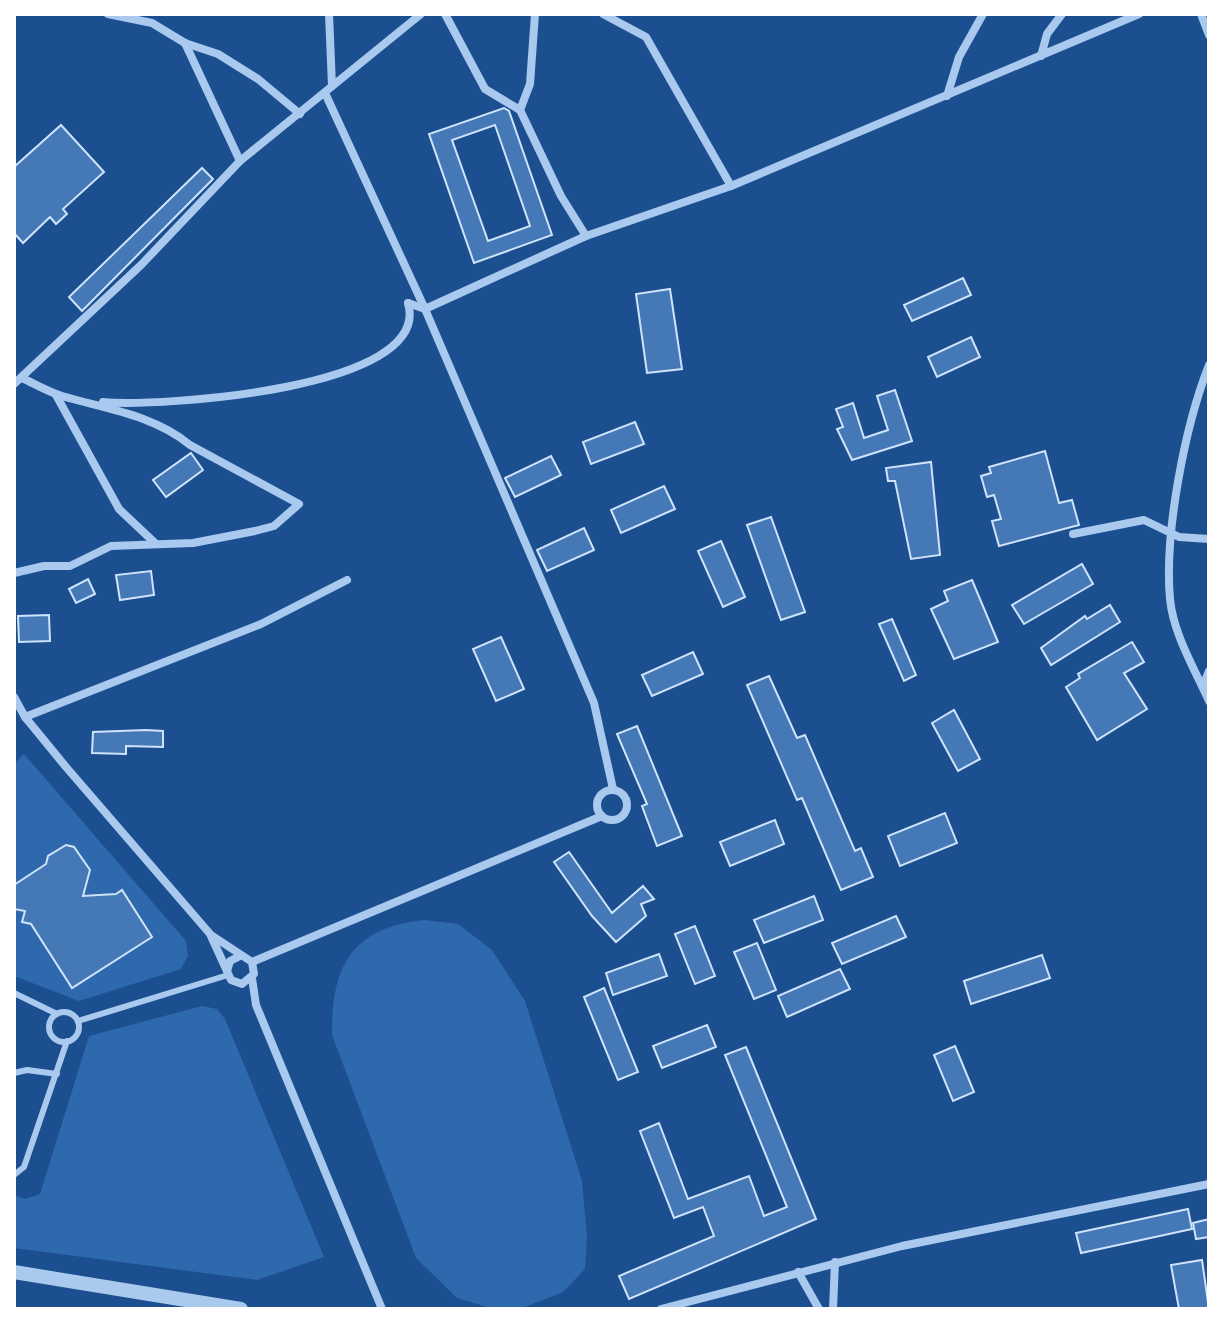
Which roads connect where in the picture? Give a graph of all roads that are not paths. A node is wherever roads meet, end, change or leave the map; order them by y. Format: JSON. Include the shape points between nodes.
{"nodes":[{"id":1,"x":108,"y":14,"type":"edge"},
{"id":2,"x":329,"y":14,"type":"edge"},
{"id":3,"x":421,"y":14,"type":"edge"},
{"id":4,"x":445,"y":14,"type":"edge"},
{"id":5,"x":535,"y":14,"type":"edge"},
{"id":6,"x":603,"y":14,"type":"edge"},
{"id":7,"x":983,"y":14,"type":"edge"},
{"id":8,"x":1062,"y":14,"type":"edge"},
{"id":9,"x":1139,"y":14,"type":"edge"},
{"id":10,"x":1201,"y":14,"type":"edge"},
{"id":11,"x":1209,"y":35,"type":"edge"},
{"id":12,"x":185,"y":43,"type":"junction"},
{"id":13,"x":1041,"y":56,"type":"junction"},
{"id":14,"x":332,"y":86,"type":"junction"},
{"id":15,"x":325,"y":93,"type":"junction"},
{"id":16,"x":947,"y":96,"type":"junction"},
{"id":17,"x":520,"y":110,"type":"junction"},
{"id":18,"x":300,"y":114,"type":"junction"},
{"id":19,"x":240,"y":161,"type":"junction"},
{"id":20,"x":731,"y":186,"type":"junction"},
{"id":21,"x":586,"y":236,"type":"junction"},
{"id":22,"x":425,"y":309,"type":"junction"},
{"id":23,"x":1209,"y":365,"type":"edge"},
{"id":24,"x":18,"y":381,"type":"edge"},
{"id":25,"x":56,"y":394,"type":"junction"},
{"id":26,"x":84,"y":401,"type":"junction"},
{"id":27,"x":1174,"y":532,"type":"junction"},
{"id":28,"x":1073,"y":534,"type":"dead end"},
{"id":29,"x":1209,"y":539,"type":"edge"},
{"id":30,"x":155,"y":543,"type":"junction"},
{"id":31,"x":14,"y":573,"type":"edge"},
{"id":32,"x":347,"y":580,"type":"dead end"},
{"id":33,"x":1209,"y":671,"type":"edge"},
{"id":34,"x":1203,"y":687,"type":"junction"},
{"id":35,"x":14,"y":697,"type":"edge"},
{"id":36,"x":1209,"y":701,"type":"edge"},
{"id":37,"x":25,"y":717,"type":"junction"},
{"id":38,"x":613,"y":789,"type":"junction"},
{"id":39,"x":602,"y":816,"type":"junction"},
{"id":40,"x":211,"y":935,"type":"junction"},
{"id":41,"x":240,"y":956,"type":"junction"},
{"id":42,"x":252,"y":962,"type":"junction"},
{"id":43,"x":227,"y":973,"type":"junction"},
{"id":44,"x":252,"y":978,"type":"junction"},
{"id":45,"x":236,"y":983,"type":"junction"},
{"id":46,"x":14,"y":993,"type":"edge"},
{"id":47,"x":256,"y":1005,"type":"junction"},
{"id":48,"x":57,"y":1014,"type":"junction"},
{"id":49,"x":78,"y":1021,"type":"junction"},
{"id":50,"x":67,"y":1041,"type":"junction"},
{"id":51,"x":14,"y":1073,"type":"edge"},
{"id":52,"x":57,"y":1074,"type":"junction"},
{"id":53,"x":14,"y":1175,"type":"edge"},
{"id":54,"x":1209,"y":1184,"type":"edge"},
{"id":55,"x":835,"y":1262,"type":"junction"},
{"id":56,"x":14,"y":1272,"type":"edge"},
{"id":57,"x":798,"y":1272,"type":"junction"},
{"id":58,"x":241,"y":1309,"type":"edge"},
{"id":59,"x":382,"y":1309,"type":"edge"},
{"id":60,"x":661,"y":1309,"type":"edge"},
{"id":61,"x":819,"y":1309,"type":"edge"},
{"id":62,"x":833,"y":1309,"type":"edge"}],
"edges":[{"from":1,"to":12,"type":"street","via":[[152,23]]},
{"from":2,"to":14,"type":"street"},
{"from":3,"to":14,"type":"street"},
{"from":4,"to":17,"type":"street","via":[[485,89]]},
{"from":5,"to":17,"type":"street","via":[[530,84]]},
{"from":6,"to":20,"type":"street","via":[[646,37]]},
{"from":7,"to":16,"type":"street","via":[[959,57]]},
{"from":8,"to":13,"type":"street","via":[[1047,34]]},
{"from":9,"to":13,"type":"street"},
{"from":10,"to":11,"type":"street"},
{"from":12,"to":18,"type":"street","via":[[240,67]]},
{"from":12,"to":19,"type":"street"},
{"from":13,"to":16,"type":"street"},
{"from":14,"to":15,"type":"street"},
{"from":15,"to":18,"type":"street"},
{"from":15,"to":22,"type":"street"},
{"from":16,"to":20,"type":"street"},
{"from":17,"to":21,"type":"street"},
{"from":18,"to":19,"type":"street"},
{"from":19,"to":24,"type":"street","via":[[141,265]]},
{"from":20,"to":21,"type":"street"},
{"from":21,"to":22,"type":"street"},
{"from":22,"to":26,"type":"street","via":[[408,303],[409,330],[401,341],[353,370],[182,402]]},
{"from":22,"to":38,"type":"street","via":[[594,703]]},
{"from":23,"to":27,"type":"street","via":[[1191,420]]},
{"from":24,"to":25,"type":"street"},
{"from":25,"to":26,"type":"street"},
{"from":25,"to":30,"type":"street","via":[[119,509]]},
{"from":26,"to":30,"type":"street","via":[[176,433],[299,504],[274,526],[193,543]]},
{"from":27,"to":28,"type":"street","via":[[1144,520]]},
{"from":27,"to":29,"type":"street"},
{"from":27,"to":34,"type":"street","via":[[1170,600]]},
{"from":30,"to":31,"type":"street","via":[[111,546],[70,566]]},
{"from":32,"to":37,"type":"street","via":[[261,624]]},
{"from":33,"to":34,"type":"street"},
{"from":34,"to":36,"type":"street"},
{"from":35,"to":37,"type":"street"},
{"from":37,"to":40,"type":"street"},
{"from":38,"to":39,"type":"street","via":[[600,796]]},
{"from":38,"to":39,"type":"street","via":[[624,795],[628,808],[620,818]]},
{"from":39,"to":42,"type":"street"},
{"from":40,"to":41,"type":"street"},
{"from":40,"to":43,"type":"street"},
{"from":41,"to":42,"type":"street"},
{"from":41,"to":43,"type":"street","via":[[230,961]]},
{"from":42,"to":44,"type":"street"},
{"from":43,"to":45,"type":"street"},
{"from":43,"to":49,"type":"lane"},
{"from":44,"to":45,"type":"street"},
{"from":44,"to":47,"type":"street"},
{"from":45,"to":47,"type":"street"},
{"from":46,"to":48,"type":"lane"},
{"from":47,"to":59,"type":"street"},
{"from":48,"to":49,"type":"lane","via":[[69,1013]]},
{"from":48,"to":50,"type":"lane","via":[[50,1032]]},
{"from":49,"to":50,"type":"lane","via":[[77,1034]]},
{"from":50,"to":52,"type":"lane"},
{"from":51,"to":52,"type":"lane"},
{"from":52,"to":53,"type":"lane","via":[[24,1167]]},
{"from":54,"to":55,"type":"street"},
{"from":55,"to":57,"type":"street"},
{"from":55,"to":62,"type":"street"},
{"from":56,"to":58,"type":"street"},
{"from":57,"to":60,"type":"street"},
{"from":57,"to":61,"type":"street"}]}
